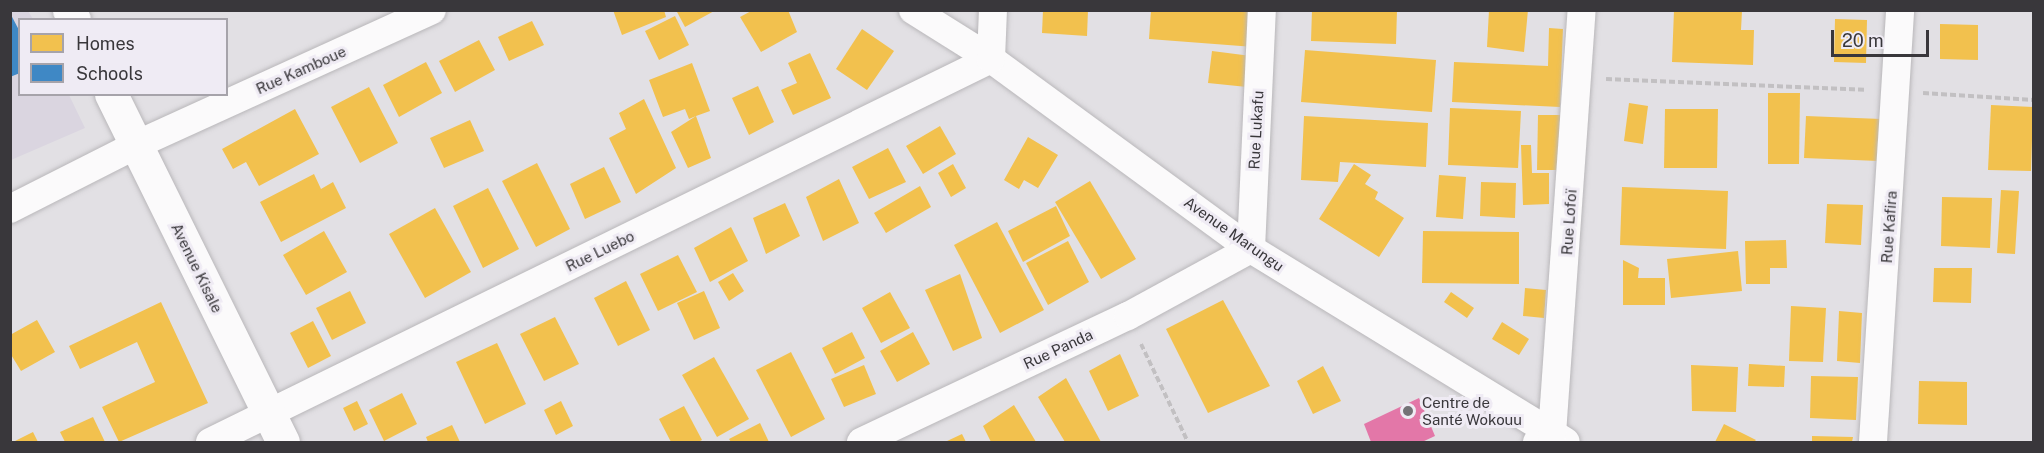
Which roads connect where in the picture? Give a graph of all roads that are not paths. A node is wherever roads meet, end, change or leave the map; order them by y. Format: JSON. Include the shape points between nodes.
{"nodes":[{"id":1,"x":432,"y":10,"type":"edge"},
{"id":2,"x":913,"y":10,"type":"edge"},
{"id":3,"x":993,"y":10,"type":"edge"},
{"id":4,"x":1262,"y":10,"type":"edge"},
{"id":5,"x":1582,"y":10,"type":"edge"},
{"id":6,"x":1900,"y":10,"type":"edge"},
{"id":7,"x":991,"y":59,"type":"junction"},
{"id":8,"x":112,"y":96,"type":"edge"},
{"id":9,"x":136,"y":145,"type":"junction"},
{"id":10,"x":10,"y":209,"type":"edge"},
{"id":11,"x":1251,"y":249,"type":"junction"},
{"id":12,"x":269,"y":413,"type":"junction"},
{"id":13,"x":1551,"y":440,"type":"edge"},
{"id":14,"x":210,"y":442,"type":"edge"},
{"id":15,"x":283,"y":442,"type":"edge"},
{"id":16,"x":861,"y":442,"type":"edge"},
{"id":17,"x":1873,"y":442,"type":"edge"}],
"edges":[{"from":1,"to":9,"type":"street","name":"Rue Kamboue"},
{"from":2,"to":7,"type":"street","name":"Avenue Marungu"},
{"from":3,"to":7,"type":"street"},
{"from":4,"to":11,"type":"street","name":"Rue Lukafu"},
{"from":5,"to":13,"type":"street","name":"Rue Lofoï"},
{"from":6,"to":17,"type":"street","name":"Rue Kafira","via":[[1898,92]]},
{"from":7,"to":11,"type":"street","name":"Avenue Marungu"},
{"from":7,"to":12,"type":"street","name":"Rue Luebo"},
{"from":8,"to":9,"type":"street","name":"Avenue Kisale"},
{"from":9,"to":10,"type":"street","name":"Rue Kamboue"},
{"from":9,"to":12,"type":"street","name":"Avenue Kisale"},
{"from":11,"to":13,"type":"street","name":"Avenue Marungu"},
{"from":11,"to":16,"type":"street","name":"Rue Panda","via":[[1128,316]]},
{"from":12,"to":14,"type":"street","name":"Rue Luebo"},
{"from":12,"to":15,"type":"street","name":"Avenue Kisale"}]}
